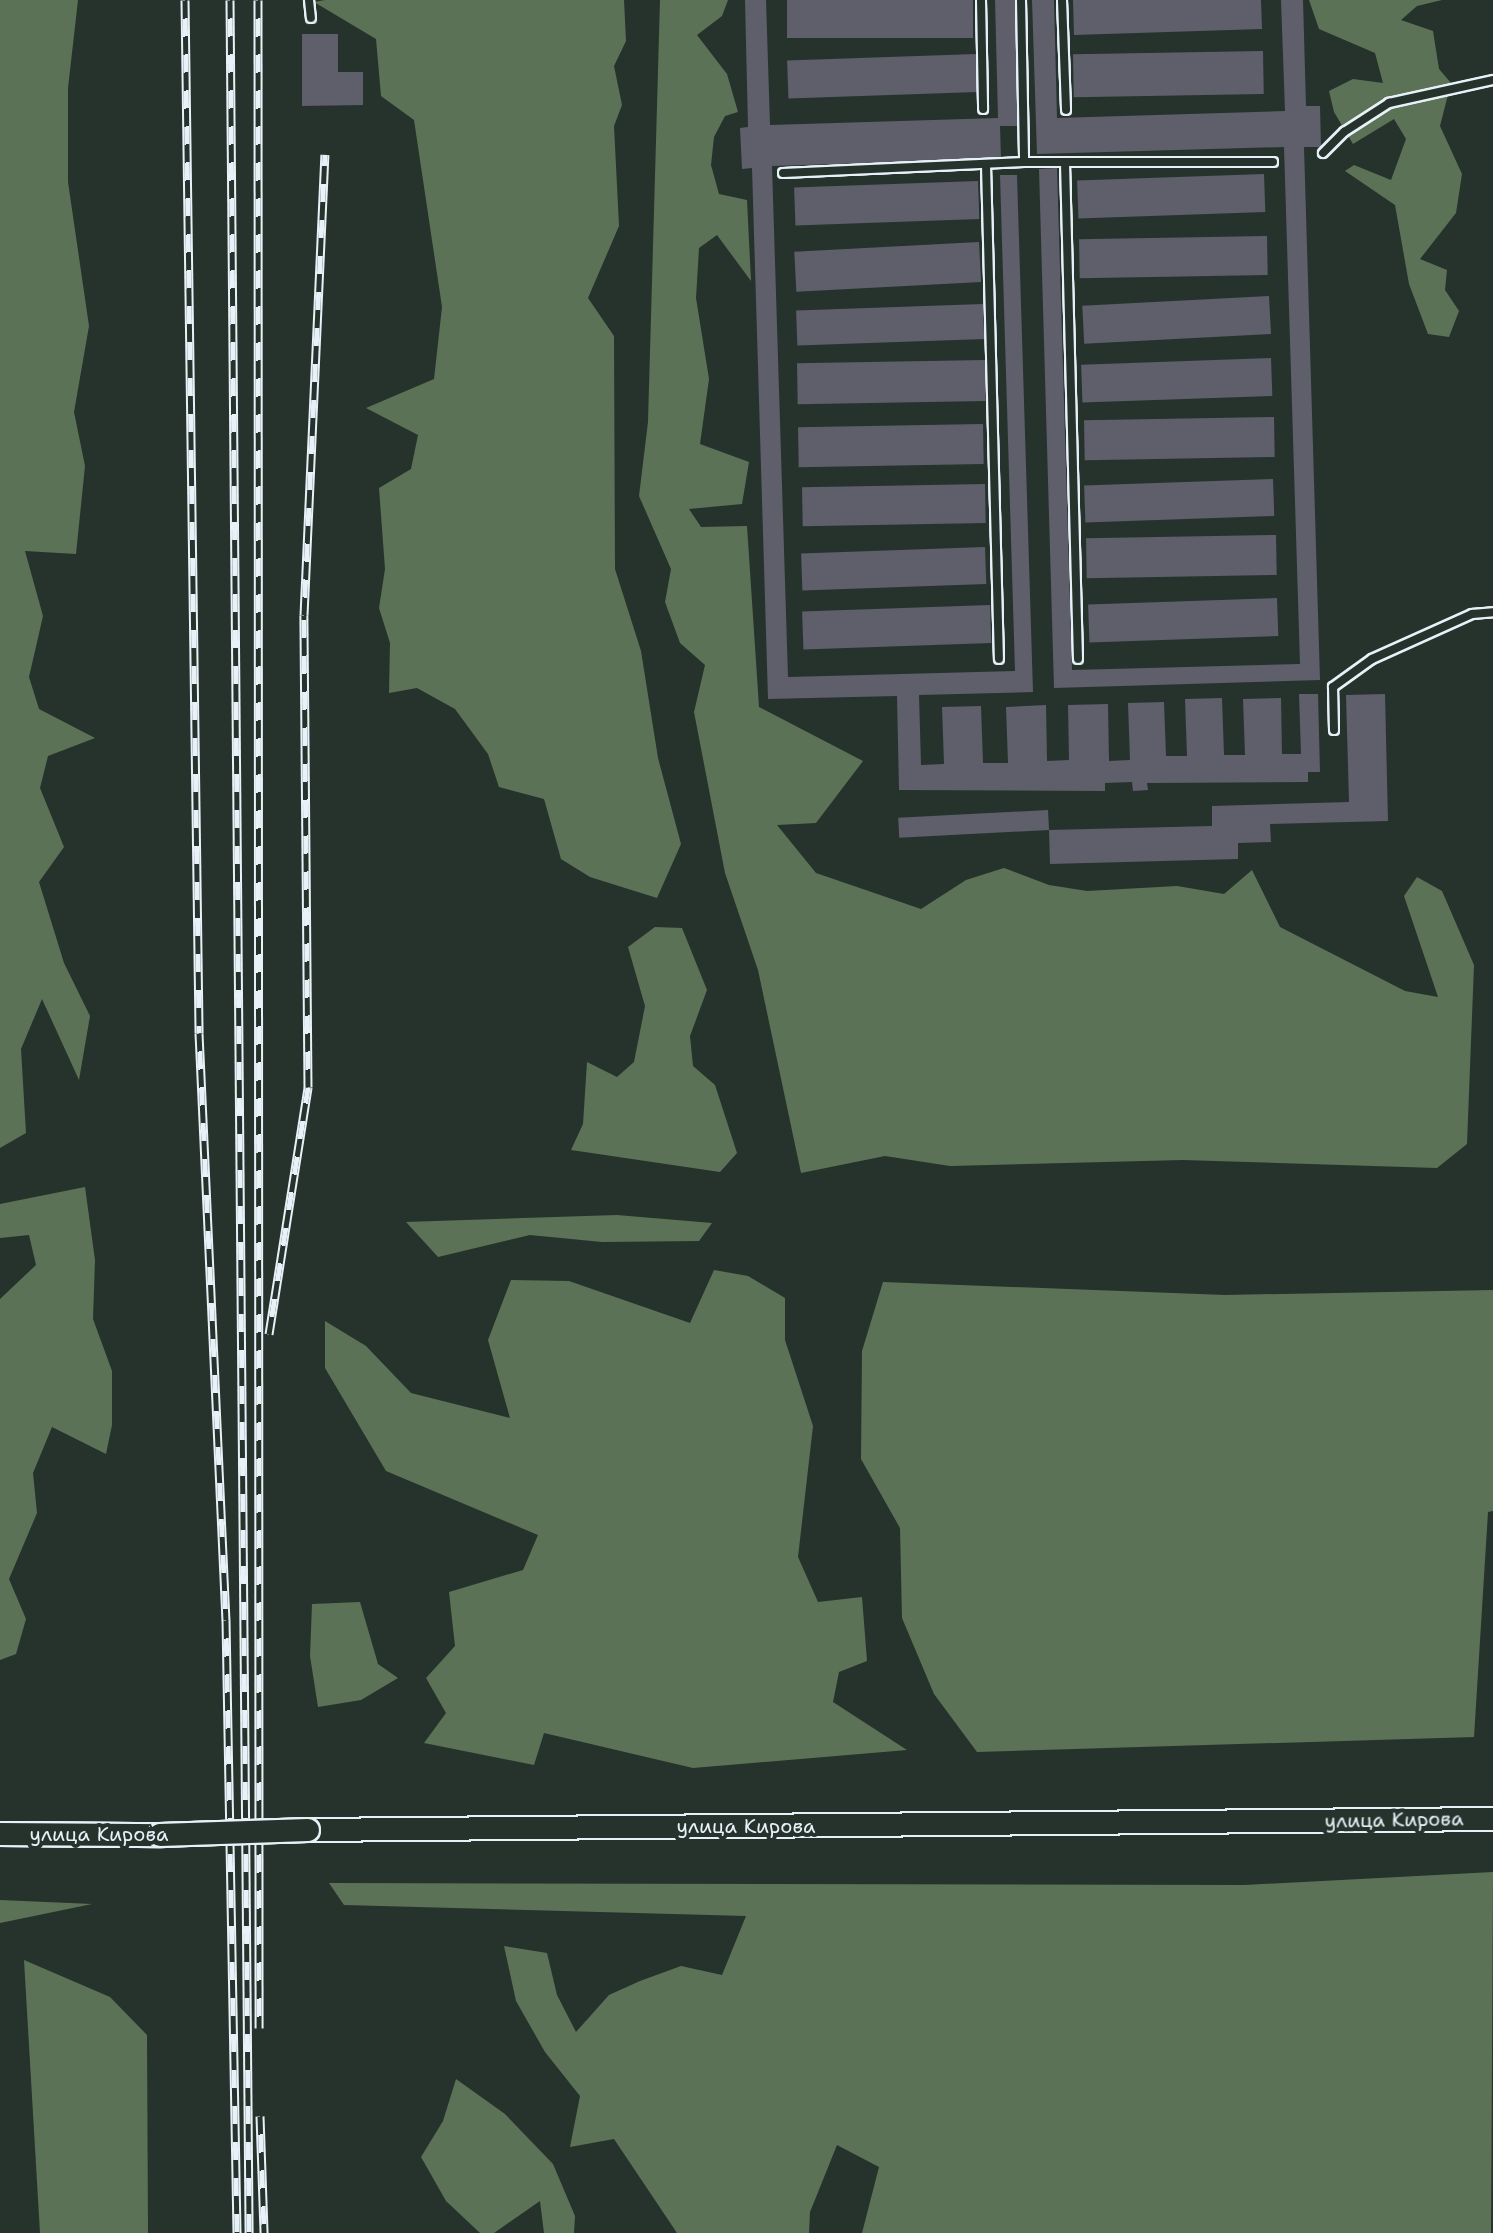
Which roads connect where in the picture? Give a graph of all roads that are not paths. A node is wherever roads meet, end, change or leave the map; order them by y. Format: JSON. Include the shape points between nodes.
{"nodes":[{"id":1,"x":309,"y":0,"type":"edge"},
{"id":2,"x":981,"y":0,"type":"edge"},
{"id":3,"x":1021,"y":0,"type":"edge"},
{"id":4,"x":1062,"y":0,"type":"edge"},
{"id":5,"x":311,"y":18,"type":"dead end"},
{"id":6,"x":1493,"y":80,"type":"edge"},
{"id":7,"x":983,"y":109,"type":"dead end"},
{"id":8,"x":1066,"y":110,"type":"dead end"},
{"id":9,"x":1323,"y":153,"type":"dead end"},
{"id":10,"x":1024,"y":162,"type":"junction"},
{"id":11,"x":1273,"y":162,"type":"dead end"},
{"id":12,"x":1065,"y":163,"type":"junction"},
{"id":13,"x":986,"y":165,"type":"junction"},
{"id":14,"x":783,"y":173,"type":"dead end"},
{"id":15,"x":1493,"y":612,"type":"edge"},
{"id":16,"x":999,"y":659,"type":"dead end"},
{"id":17,"x":1078,"y":659,"type":"dead end"},
{"id":18,"x":1334,"y":730,"type":"dead end"},
{"id":19,"x":1493,"y":1819,"type":"edge"},
{"id":20,"x":0,"y":1834,"type":"edge"}],
"edges":[{"from":1,"to":5,"type":"lane"},
{"from":2,"to":7,"type":"lane"},
{"from":3,"to":10,"type":"lane"},
{"from":4,"to":8,"type":"lane"},
{"from":6,"to":9,"type":"lane","via":[[1389,103],[1344,132]]},
{"from":10,"to":12,"type":"lane"},
{"from":10,"to":13,"type":"lane"},
{"from":11,"to":12,"type":"lane"},
{"from":12,"to":17,"type":"lane"},
{"from":13,"to":14,"type":"lane"},
{"from":13,"to":16,"type":"lane"},
{"from":15,"to":18,"type":"lane","via":[[1472,614],[1372,659],[1333,687]]},
{"from":19,"to":20,"type":"street","name":"улица Кирова","bridge":true}]}
